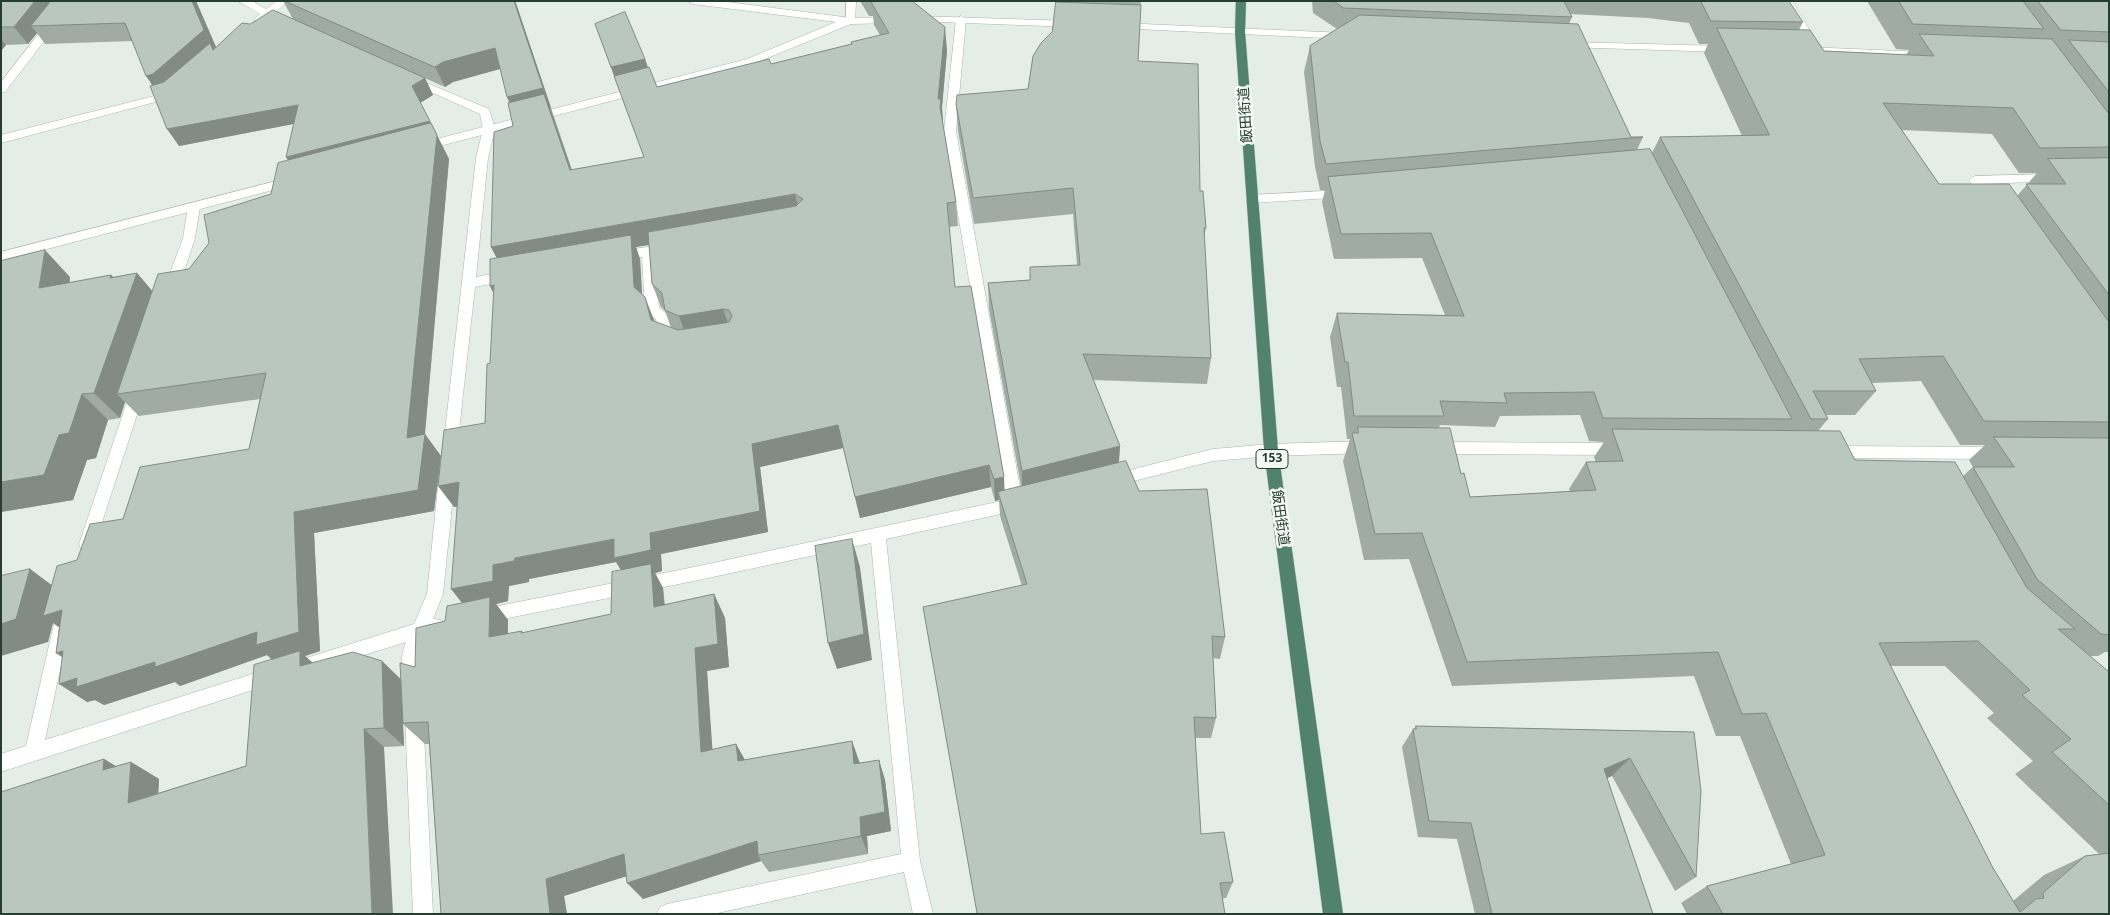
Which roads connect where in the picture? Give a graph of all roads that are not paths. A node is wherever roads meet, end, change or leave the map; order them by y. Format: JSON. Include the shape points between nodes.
{"nodes":[{"id":1,"x":70,"y":1,"type":"edge"},
{"id":2,"x":243,"y":1,"type":"edge"},
{"id":3,"x":284,"y":1,"type":"edge"},
{"id":4,"x":693,"y":1,"type":"edge"},
{"id":5,"x":851,"y":1,"type":"edge"},
{"id":6,"x":1241,"y":1,"type":"edge"},
{"id":7,"x":1787,"y":1,"type":"edge"},
{"id":8,"x":1069,"y":9,"type":"edge"},
{"id":9,"x":265,"y":14,"type":"junction"},
{"id":10,"x":961,"y":19,"type":"junction"},
{"id":11,"x":851,"y":21,"type":"junction"},
{"id":12,"x":291,"y":25,"type":"edge"},
{"id":13,"x":250,"y":26,"type":"edge"},
{"id":14,"x":1111,"y":26,"type":"edge"},
{"id":15,"x":1571,"y":31,"type":"edge"},
{"id":16,"x":1240,"y":32,"type":"junction"},
{"id":17,"x":1355,"y":36,"type":"edge"},
{"id":18,"x":1560,"y":45,"type":"edge"},
{"id":19,"x":1738,"y":49,"type":"edge"},
{"id":20,"x":1582,"y":50,"type":"junction"},
{"id":21,"x":1798,"y":50,"type":"edge"},
{"id":22,"x":1817,"y":51,"type":"junction"},
{"id":23,"x":1940,"y":56,"type":"edge"},
{"id":24,"x":397,"y":73,"type":"edge"},
{"id":25,"x":185,"y":82,"type":"edge"},
{"id":26,"x":1,"y":90,"type":"edge"},
{"id":27,"x":489,"y":129,"type":"junction"},
{"id":28,"x":1,"y":139,"type":"edge"},
{"id":29,"x":413,"y":149,"type":"edge"},
{"id":30,"x":308,"y":177,"type":"edge"},
{"id":31,"x":2061,"y":178,"type":"edge"},
{"id":32,"x":1360,"y":192,"type":"edge"},
{"id":33,"x":1252,"y":199,"type":"junction"},
{"id":34,"x":194,"y":207,"type":"junction"},
{"id":35,"x":1998,"y":211,"type":"edge"},
{"id":36,"x":676,"y":246,"type":"edge"},
{"id":37,"x":648,"y":252,"type":"junction"},
{"id":38,"x":1,"y":257,"type":"edge"},
{"id":39,"x":610,"y":258,"type":"edge"},
{"id":40,"x":525,"y":273,"type":"edge"},
{"id":41,"x":468,"y":284,"type":"junction"},
{"id":42,"x":167,"y":304,"type":"edge"},
{"id":43,"x":686,"y":346,"type":"edge"},
{"id":44,"x":142,"y":379,"type":"edge"},
{"id":45,"x":1382,"y":447,"type":"edge"},
{"id":46,"x":1422,"y":447,"type":"edge"},
{"id":47,"x":1638,"y":449,"type":"edge"},
{"id":48,"x":1271,"y":450,"type":"junction"},
{"id":49,"x":1814,"y":451,"type":"edge"},
{"id":50,"x":1917,"y":453,"type":"junction"},
{"id":51,"x":2013,"y":453,"type":"edge"},
{"id":52,"x":1927,"y":470,"type":"edge"},
{"id":53,"x":1100,"y":483,"type":"edge"},
{"id":54,"x":1034,"y":500,"type":"edge"},
{"id":55,"x":1015,"y":505,"type":"junction"},
{"id":56,"x":878,"y":535,"type":"junction"},
{"id":57,"x":82,"y":557,"type":"edge"},
{"id":58,"x":64,"y":614,"type":"edge"},
{"id":59,"x":470,"y":619,"type":"edge"},
{"id":60,"x":451,"y":622,"type":"edge"},
{"id":61,"x":422,"y":628,"type":"junction"},
{"id":62,"x":34,"y":752,"type":"junction"},
{"id":63,"x":1,"y":763,"type":"edge"},
{"id":64,"x":911,"y":861,"type":"junction"},
{"id":65,"x":423,"y":914,"type":"edge"},
{"id":66,"x":667,"y":914,"type":"edge"},
{"id":67,"x":923,"y":914,"type":"edge"},
{"id":68,"x":1333,"y":914,"type":"edge"}],
"edges":[{"from":1,"to":26,"type":"street"},
{"from":2,"to":9,"type":"street"},
{"from":3,"to":9,"type":"street"},
{"from":4,"to":11,"type":"street"},
{"from":5,"to":11,"type":"street"},
{"from":6,"to":16,"type":"highway","name":"飯田街道","number":"153"},
{"from":7,"to":22,"type":"street"},
{"from":8,"to":10,"type":"street","via":[[1077,24]]},
{"from":9,"to":12,"type":"street"},
{"from":9,"to":13,"type":"street"},
{"from":10,"to":11,"type":"street"},
{"from":10,"to":55,"type":"street","via":[[950,131]]},
{"from":11,"to":27,"type":"street","via":[[751,61]]},
{"from":14,"to":16,"type":"street"},
{"from":15,"to":20,"type":"street"},
{"from":16,"to":17,"type":"street"},
{"from":16,"to":33,"type":"highway","name":"飯田街道","number":"153"},
{"from":18,"to":20,"type":"street"},
{"from":19,"to":20,"type":"street"},
{"from":21,"to":22,"type":"street"},
{"from":22,"to":23,"type":"street"},
{"from":24,"to":27,"type":"street","via":[[485,112]]},
{"from":25,"to":28,"type":"street","via":[[170,95]]},
{"from":27,"to":29,"type":"street"},
{"from":27,"to":41,"type":"street","via":[[482,158]]},
{"from":30,"to":34,"type":"street"},
{"from":31,"to":35,"type":"street","via":[[1975,180]]},
{"from":32,"to":33,"type":"street"},
{"from":33,"to":48,"type":"highway","name":"飯田街道","number":"153"},
{"from":34,"to":38,"type":"street"},
{"from":34,"to":42,"type":"street","via":[[189,238]]},
{"from":36,"to":37,"type":"street"},
{"from":37,"to":39,"type":"street"},
{"from":37,"to":43,"type":"street","via":[[652,310],[662,317],[666,338]]},
{"from":40,"to":41,"type":"street"},
{"from":41,"to":61,"type":"street","via":[[435,594]]},
{"from":44,"to":57,"type":"street"},
{"from":45,"to":48,"type":"street"},
{"from":46,"to":47,"type":"street"},
{"from":48,"to":53,"type":"street","via":[[1213,455]]},
{"from":48,"to":68,"type":"highway","name":"飯田街道","number":"153"},
{"from":49,"to":50,"type":"street"},
{"from":50,"to":51,"type":"street"},
{"from":50,"to":52,"type":"street"},
{"from":54,"to":55,"type":"street"},
{"from":55,"to":56,"type":"street"},
{"from":56,"to":59,"type":"street"},
{"from":56,"to":64,"type":"street"},
{"from":58,"to":62,"type":"street"},
{"from":60,"to":61,"type":"street"},
{"from":61,"to":62,"type":"street"},
{"from":61,"to":65,"type":"street","via":[[410,652]]},
{"from":62,"to":63,"type":"street"},
{"from":64,"to":66,"type":"street"},
{"from":64,"to":67,"type":"street"}]}
